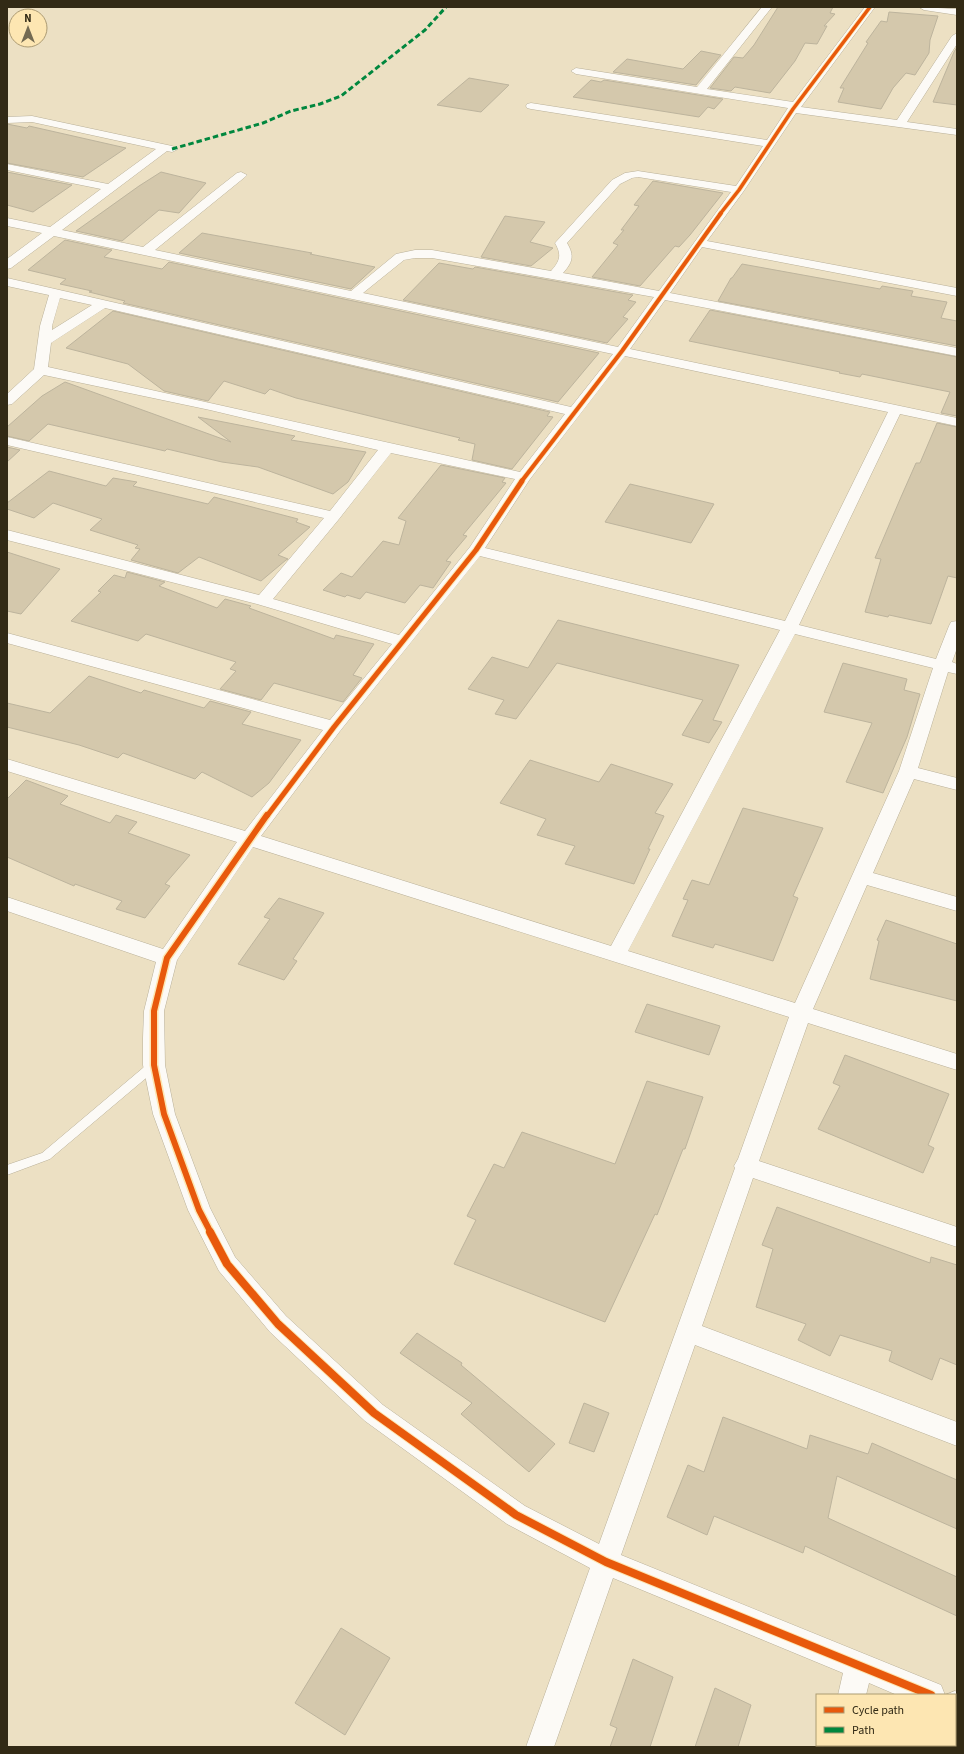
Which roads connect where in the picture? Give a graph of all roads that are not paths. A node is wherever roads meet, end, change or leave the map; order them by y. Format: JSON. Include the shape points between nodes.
{"nodes":[{"id":1,"x":767,"y":7,"type":"edge"},
{"id":2,"x":870,"y":7,"type":"edge"},
{"id":3,"x":924,"y":7,"type":"edge"},
{"id":4,"x":957,"y":12,"type":"edge"},
{"id":5,"x":957,"y":36,"type":"edge"},
{"id":6,"x":576,"y":71,"type":"dead end"},
{"id":7,"x":700,"y":90,"type":"junction"},
{"id":8,"x":531,"y":106,"type":"dead end"},
{"id":9,"x":794,"y":108,"type":"junction"},
{"id":10,"x":7,"y":120,"type":"edge"},
{"id":11,"x":901,"y":123,"type":"junction"},
{"id":12,"x":957,"y":132,"type":"edge"},
{"id":13,"x":771,"y":144,"type":"junction"},
{"id":14,"x":7,"y":167,"type":"edge"},
{"id":15,"x":241,"y":175,"type":"dead end"},
{"id":16,"x":111,"y":188,"type":"junction"},
{"id":17,"x":740,"y":190,"type":"junction"},
{"id":18,"x":7,"y":222,"type":"edge"},
{"id":19,"x":54,"y":232,"type":"junction"},
{"id":20,"x":700,"y":243,"type":"junction"},
{"id":21,"x":147,"y":250,"type":"junction"},
{"id":22,"x":7,"y":265,"type":"edge"},
{"id":23,"x":555,"y":274,"type":"junction"},
{"id":24,"x":7,"y":282,"type":"edge"},
{"id":25,"x":957,"y":292,"type":"edge"},
{"id":26,"x":354,"y":294,"type":"junction"},
{"id":27,"x":55,"y":295,"type":"junction"},
{"id":28,"x":660,"y":296,"type":"junction"},
{"id":29,"x":102,"y":305,"type":"junction"},
{"id":30,"x":44,"y":341,"type":"junction"},
{"id":31,"x":622,"y":351,"type":"junction"},
{"id":32,"x":957,"y":352,"type":"edge"},
{"id":33,"x":41,"y":370,"type":"junction"},
{"id":34,"x":7,"y":401,"type":"edge"},
{"id":35,"x":896,"y":409,"type":"junction"},
{"id":36,"x":574,"y":412,"type":"junction"},
{"id":37,"x":957,"y":422,"type":"edge"},
{"id":38,"x":7,"y":441,"type":"edge"},
{"id":39,"x":387,"y":448,"type":"junction"},
{"id":40,"x":524,"y":477,"type":"junction"},
{"id":41,"x":334,"y":516,"type":"junction"},
{"id":42,"x":7,"y":535,"type":"edge"},
{"id":43,"x":476,"y":550,"type":"junction"},
{"id":44,"x":263,"y":601,"type":"junction"},
{"id":45,"x":957,"y":626,"type":"edge"},
{"id":46,"x":790,"y":627,"type":"junction"},
{"id":47,"x":7,"y":638,"type":"edge"},
{"id":48,"x":404,"y":642,"type":"junction"},
{"id":49,"x":950,"y":667,"type":"edge"},
{"id":50,"x":334,"y":727,"type":"junction"},
{"id":51,"x":7,"y":765,"type":"edge"},
{"id":52,"x":908,"y":771,"type":"junction"},
{"id":53,"x":957,"y":784,"type":"edge"},
{"id":54,"x":249,"y":839,"type":"junction"},
{"id":55,"x":861,"y":876,"type":"junction"},
{"id":56,"x":7,"y":904,"type":"edge"},
{"id":57,"x":957,"y":904,"type":"edge"},
{"id":58,"x":616,"y":955,"type":"junction"},
{"id":59,"x":167,"y":958,"type":"junction"},
{"id":60,"x":801,"y":1013,"type":"junction"},
{"id":61,"x":957,"y":1062,"type":"edge"},
{"id":62,"x":154,"y":1065,"type":"junction"},
{"id":63,"x":746,"y":1166,"type":"junction"},
{"id":64,"x":7,"y":1170,"type":"edge"},
{"id":65,"x":957,"y":1237,"type":"edge"},
{"id":66,"x":689,"y":1332,"type":"junction"},
{"id":67,"x":957,"y":1434,"type":"edge"},
{"id":68,"x":606,"y":1562,"type":"junction"},
{"id":69,"x":859,"y":1665,"type":"junction"},
{"id":70,"x":852,"y":1694,"type":"edge"},
{"id":71,"x":929,"y":1694,"type":"edge"},
{"id":72,"x":540,"y":1747,"type":"edge"}],
"edges":[{"from":1,"to":7,"type":"street"},
{"from":2,"to":9,"type":"street"},
{"from":3,"to":4,"type":"street"},
{"from":5,"to":11,"type":"street"},
{"from":6,"to":7,"type":"street"},
{"from":7,"to":9,"type":"street"},
{"from":8,"to":13,"type":"street"},
{"from":9,"to":11,"type":"street"},
{"from":9,"to":13,"type":"street"},
{"from":10,"to":16,"type":"street","via":[[32,119],[168,148]]},
{"from":11,"to":12,"type":"street"},
{"from":13,"to":17,"type":"street"},
{"from":14,"to":16,"type":"street"},
{"from":15,"to":21,"type":"street"},
{"from":16,"to":19,"type":"street"},
{"from":17,"to":20,"type":"street"},
{"from":17,"to":23,"type":"street","via":[[638,174],[629,175],[616,182],[561,243],[567,257]]},
{"from":18,"to":19,"type":"street"},
{"from":19,"to":21,"type":"street"},
{"from":19,"to":22,"type":"street"},
{"from":20,"to":25,"type":"street"},
{"from":20,"to":28,"type":"street"},
{"from":21,"to":26,"type":"street"},
{"from":23,"to":26,"type":"street","via":[[432,254],[415,254],[400,257]]},
{"from":23,"to":28,"type":"street"},
{"from":24,"to":27,"type":"street"},
{"from":26,"to":31,"type":"street"},
{"from":27,"to":29,"type":"street"},
{"from":27,"to":30,"type":"street"},
{"from":28,"to":31,"type":"street"},
{"from":28,"to":32,"type":"street"},
{"from":29,"to":30,"type":"street"},
{"from":29,"to":36,"type":"street"},
{"from":30,"to":33,"type":"street"},
{"from":31,"to":35,"type":"street"},
{"from":31,"to":36,"type":"street"},
{"from":33,"to":34,"type":"street"},
{"from":33,"to":39,"type":"street","via":[[210,406]]},
{"from":35,"to":37,"type":"street"},
{"from":35,"to":46,"type":"street"},
{"from":36,"to":40,"type":"street"},
{"from":38,"to":41,"type":"street"},
{"from":39,"to":40,"type":"street"},
{"from":39,"to":41,"type":"street"},
{"from":40,"to":43,"type":"street"},
{"from":41,"to":44,"type":"street"},
{"from":42,"to":44,"type":"street"},
{"from":43,"to":46,"type":"street"},
{"from":43,"to":48,"type":"street"},
{"from":44,"to":48,"type":"street"},
{"from":45,"to":49,"type":"street"},
{"from":46,"to":49,"type":"street"},
{"from":46,"to":58,"type":"street"},
{"from":47,"to":50,"type":"street"},
{"from":48,"to":50,"type":"street"},
{"from":49,"to":52,"type":"street"},
{"from":50,"to":54,"type":"street"},
{"from":51,"to":54,"type":"street"},
{"from":52,"to":53,"type":"street"},
{"from":52,"to":55,"type":"street"},
{"from":54,"to":58,"type":"street"},
{"from":54,"to":59,"type":"street"},
{"from":55,"to":57,"type":"street"},
{"from":55,"to":60,"type":"street"},
{"from":56,"to":59,"type":"street"},
{"from":58,"to":60,"type":"street"},
{"from":59,"to":62,"type":"street","via":[[154,1011]]},
{"from":60,"to":61,"type":"street"},
{"from":60,"to":63,"type":"street"},
{"from":62,"to":64,"type":"lane","via":[[46,1156]]},
{"from":62,"to":68,"type":"street","via":[[164,1114],[199,1210],[227,1264],[278,1324],[374,1413],[516,1515]]},
{"from":63,"to":65,"type":"street"},
{"from":63,"to":66,"type":"street"},
{"from":66,"to":67,"type":"street"},
{"from":66,"to":68,"type":"street"},
{"from":68,"to":69,"type":"street"},
{"from":68,"to":72,"type":"street"},
{"from":69,"to":70,"type":"street"},
{"from":69,"to":71,"type":"street"}]}
